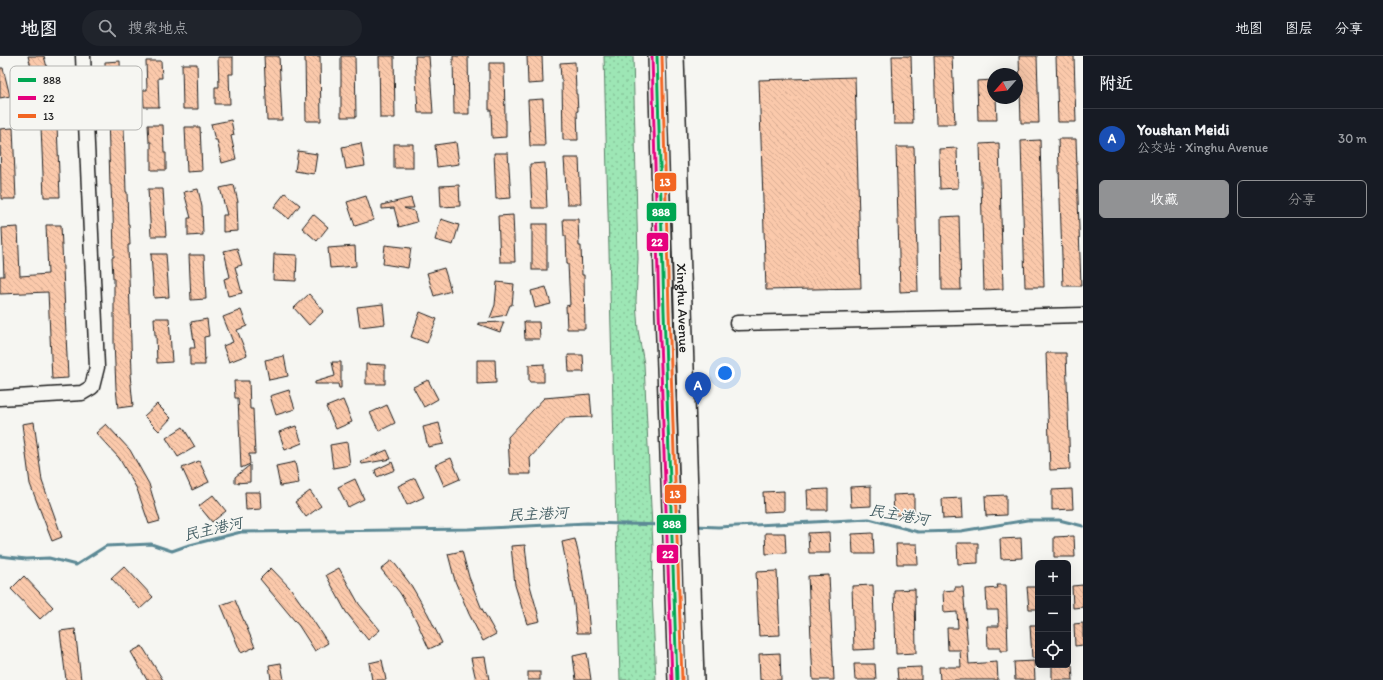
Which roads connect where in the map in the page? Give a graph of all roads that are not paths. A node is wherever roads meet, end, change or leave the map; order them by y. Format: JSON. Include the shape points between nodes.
{"nodes":[{"id":1,"x":83,"y":56,"type":"edge"},
{"id":2,"x":657,"y":56,"type":"edge"},
{"id":3,"x":675,"y":56,"type":"edge"},
{"id":4,"x":83,"y":66,"type":"edge"},
{"id":5,"x":86,"y":130,"type":"edge"},
{"id":6,"x":1083,"y":315,"type":"edge"},
{"id":7,"x":737,"y":323,"type":"dead end"},
{"id":8,"x":0,"y":398,"type":"edge"},
{"id":9,"x":677,"y":680,"type":"edge"},
{"id":10,"x":695,"y":680,"type":"edge"}],
"edges":[{"from":1,"to":4,"type":"street"},
{"from":2,"to":9,"type":"main road","name":"Xinghu Avenue"},
{"from":3,"to":10,"type":"main road","name":"Xinghu Avenue"},
{"from":5,"to":8,"type":"street","via":[[97,367],[92,387],[82,393]]},
{"from":6,"to":7,"type":"street"}]}
